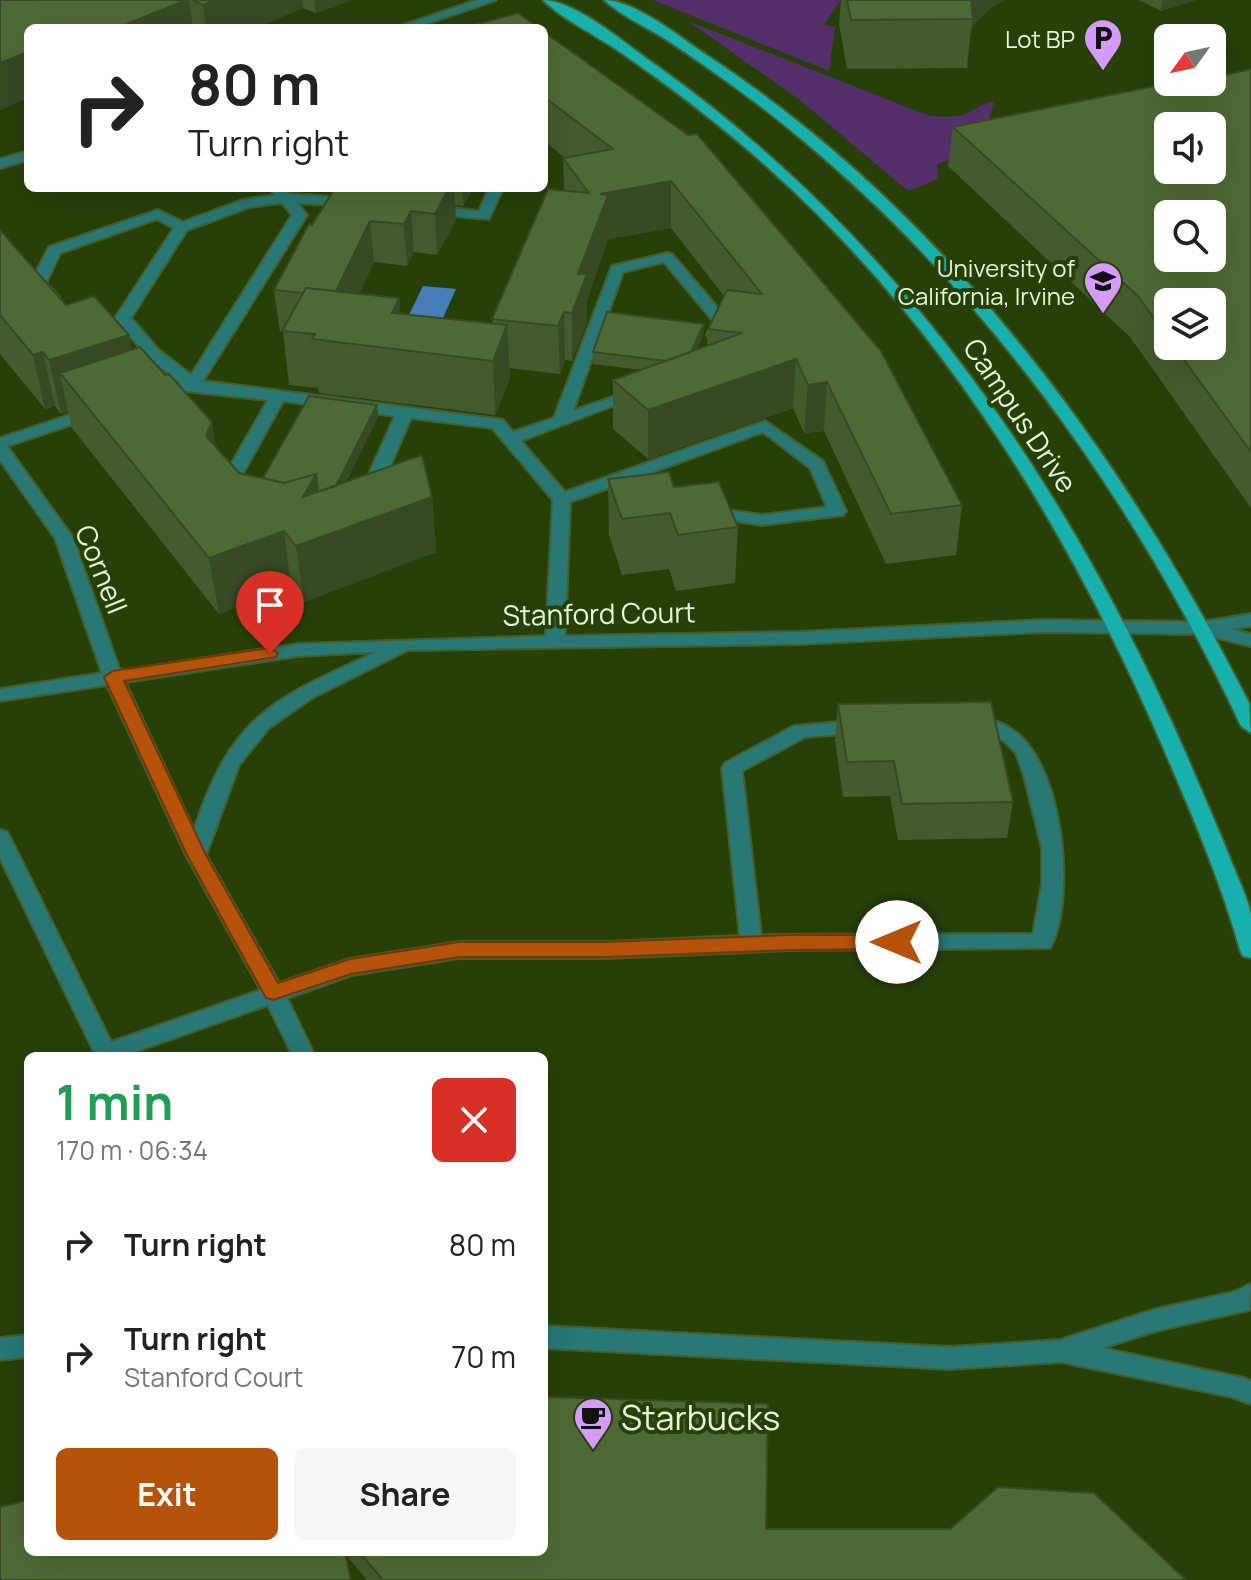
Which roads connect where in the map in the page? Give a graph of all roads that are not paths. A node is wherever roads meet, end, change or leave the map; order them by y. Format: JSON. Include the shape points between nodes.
{"nodes":[{"id":1,"x":490,"y":0,"type":"edge"},
{"id":2,"x":549,"y":0,"type":"edge"},
{"id":3,"x":610,"y":0,"type":"edge"},
{"id":4,"x":414,"y":24,"type":"edge"},
{"id":5,"x":24,"y":156,"type":"edge"},
{"id":6,"x":0,"y":164,"type":"edge"},
{"id":7,"x":494,"y":192,"type":"edge"},
{"id":8,"x":282,"y":193,"type":"edge"},
{"id":9,"x":361,"y":202,"type":"edge"},
{"id":10,"x":422,"y":209,"type":"edge"},
{"id":11,"x":182,"y":227,"type":"junction"},
{"id":12,"x":59,"y":306,"type":"edge"},
{"id":13,"x":710,"y":346,"type":"edge"},
{"id":14,"x":193,"y":385,"type":"junction"},
{"id":15,"x":658,"y":386,"type":"edge"},
{"id":16,"x":162,"y":391,"type":"edge"},
{"id":17,"x":279,"y":395,"type":"junction"},
{"id":18,"x":106,"y":408,"type":"edge"},
{"id":19,"x":405,"y":412,"type":"junction"},
{"id":20,"x":561,"y":421,"type":"junction"},
{"id":21,"x":510,"y":439,"type":"junction"},
{"id":22,"x":0,"y":446,"type":"edge"},
{"id":23,"x":629,"y":475,"type":"junction"},
{"id":24,"x":656,"y":489,"type":"edge"},
{"id":25,"x":562,"y":499,"type":"junction"},
{"id":26,"x":236,"y":500,"type":"edge"},
{"id":27,"x":364,"y":506,"type":"edge"},
{"id":28,"x":696,"y":510,"type":"edge"},
{"id":29,"x":1251,"y":620,"type":"edge"},
{"id":30,"x":1118,"y":625,"type":"junction"},
{"id":31,"x":1201,"y":628,"type":"junction"},
{"id":32,"x":1251,"y":640,"type":"edge"},
{"id":33,"x":555,"y":641,"type":"junction"},
{"id":34,"x":408,"y":644,"type":"junction"},
{"id":35,"x":113,"y":677,"type":"junction"},
{"id":36,"x":0,"y":695,"type":"edge"},
{"id":37,"x":1251,"y":726,"type":"edge"},
{"id":38,"x":885,"y":727,"type":"edge"},
{"id":39,"x":951,"y":727,"type":"edge"},
{"id":40,"x":0,"y":837,"type":"edge"},
{"id":41,"x":196,"y":855,"type":"junction"},
{"id":42,"x":752,"y":946,"type":"junction"},
{"id":43,"x":1251,"y":950,"type":"edge"},
{"id":44,"x":273,"y":992,"type":"junction"},
{"id":45,"x":106,"y":1052,"type":"edge"},
{"id":46,"x":112,"y":1052,"type":"edge"},
{"id":47,"x":302,"y":1052,"type":"edge"},
{"id":48,"x":1251,"y":1295,"type":"edge"},
{"id":49,"x":548,"y":1337,"type":"edge"},
{"id":50,"x":24,"y":1346,"type":"edge"},
{"id":51,"x":0,"y":1349,"type":"edge"},
{"id":52,"x":1060,"y":1351,"type":"junction"},
{"id":53,"x":1251,"y":1393,"type":"edge"}],
"edges":[{"from":1,"to":4,"type":"street"},
{"from":2,"to":30,"type":"main road","name":"Campus Drive","via":[[670,81],[762,156],[846,236],[980,398],[1083,559]]},
{"from":3,"to":31,"type":"main road","name":"Campus Drive","via":[[687,47],[810,140],[864,186],[983,308],[1108,477]]},
{"from":5,"to":6,"type":"street"},
{"from":7,"to":10,"type":"street","via":[[484,216]]},
{"from":8,"to":9,"type":"street"},
{"from":8,"to":11,"type":"street"},
{"from":8,"to":14,"type":"street","via":[[300,215]]},
{"from":11,"to":12,"type":"street","via":[[158,214],[54,250],[38,284]]},
{"from":11,"to":14,"type":"street","via":[[116,319]]},
{"from":13,"to":20,"type":"street","via":[[721,321],[667,257],[617,269]]},
{"from":14,"to":16,"type":"street"},
{"from":14,"to":17,"type":"street"},
{"from":15,"to":20,"type":"street"},
{"from":17,"to":19,"type":"street"},
{"from":17,"to":26,"type":"street","via":[[226,489]]},
{"from":18,"to":22,"type":"street"},
{"from":19,"to":21,"type":"street","via":[[497,424]]},
{"from":19,"to":27,"type":"street"},
{"from":20,"to":21,"type":"street"},
{"from":21,"to":25,"type":"street"},
{"from":22,"to":35,"type":"street","name":"Cornell","via":[[64,538]]},
{"from":23,"to":24,"type":"street"},
{"from":23,"to":25,"type":"street"},
{"from":23,"to":28,"type":"street","via":[[765,426],[817,465],[837,511],[762,520]]},
{"from":25,"to":33,"type":"street"},
{"from":29,"to":31,"type":"street"},
{"from":30,"to":31,"type":"street","name":"Stanford Court"},
{"from":30,"to":33,"type":"street","name":"Stanford Court"},
{"from":30,"to":43,"type":"main road","name":"Campus Drive","via":[[1199,809]]},
{"from":31,"to":32,"type":"street"},
{"from":31,"to":37,"type":"main road","name":"Campus Drive"},
{"from":33,"to":34,"type":"street","name":"Stanford Court"},
{"from":34,"to":35,"type":"street","name":"Stanford Court","via":[[298,650]]},
{"from":34,"to":41,"type":"street","via":[[281,709],[245,739],[229,765]]},
{"from":35,"to":36,"type":"street","name":"Stanford Court"},
{"from":35,"to":41,"type":"street","name":"Cornell"},
{"from":38,"to":42,"type":"street","via":[[801,731],[732,768]]},
{"from":39,"to":42,"type":"street","via":[[1006,731],[1028,754],[1052,832],[1050,914],[1042,942]]},
{"from":40,"to":45,"type":"street"},
{"from":41,"to":44,"type":"street","name":"Cornell"},
{"from":42,"to":44,"type":"street","via":[[459,950],[350,967]]},
{"from":44,"to":46,"type":"street"},
{"from":44,"to":47,"type":"street","name":"Cornell"},
{"from":48,"to":52,"type":"street"},
{"from":49,"to":52,"type":"street","via":[[950,1358]]},
{"from":50,"to":51,"type":"street"},
{"from":52,"to":53,"type":"street"}]}
